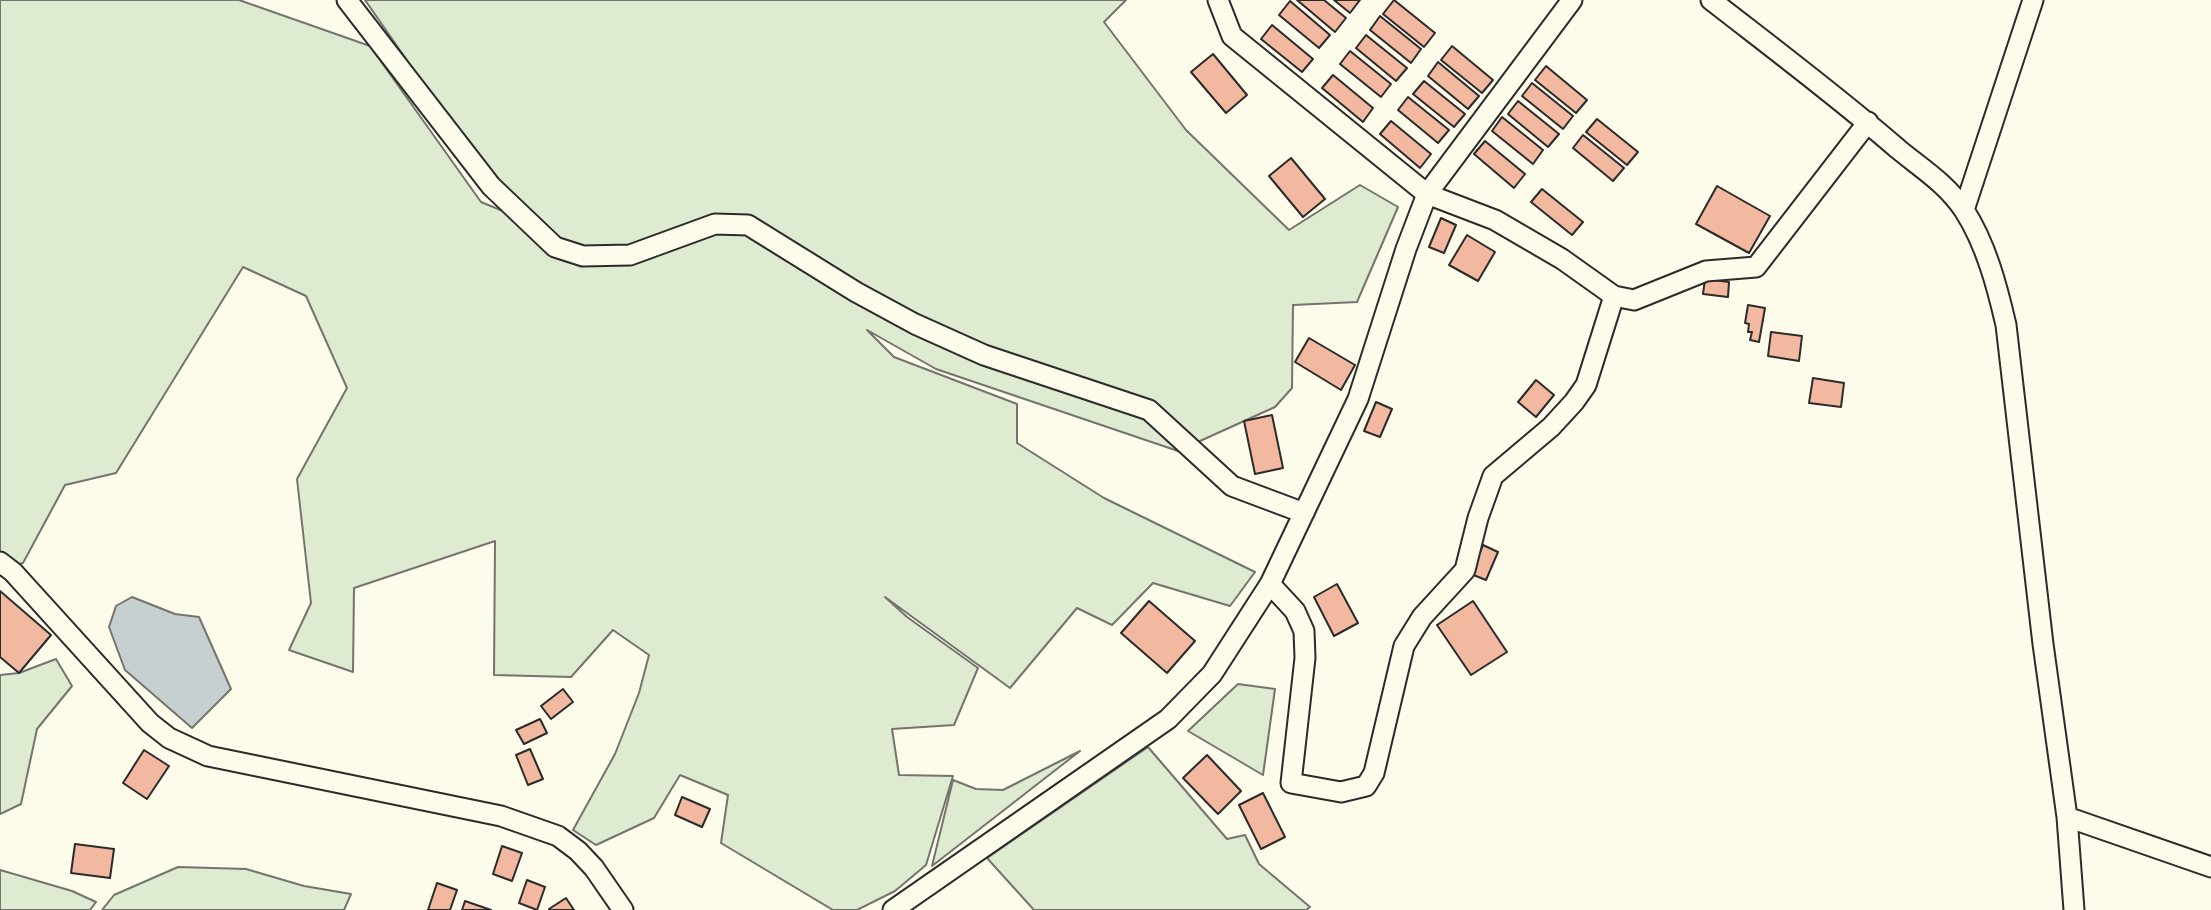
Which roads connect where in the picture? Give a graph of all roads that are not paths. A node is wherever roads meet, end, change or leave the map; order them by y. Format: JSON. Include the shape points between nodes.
{"nodes":[{"id":1,"x":347,"y":0,"type":"edge"},
{"id":2,"x":1218,"y":0,"type":"edge"},
{"id":3,"x":1572,"y":0,"type":"edge"},
{"id":4,"x":1711,"y":0,"type":"edge"},
{"id":5,"x":2032,"y":0,"type":"edge"},
{"id":6,"x":1868,"y":122,"type":"junction"},
{"id":7,"x":1427,"y":194,"type":"junction"},
{"id":8,"x":1964,"y":210,"type":"junction"},
{"id":9,"x":1614,"y":296,"type":"junction"},
{"id":10,"x":1304,"y":513,"type":"junction"},
{"id":11,"x":0,"y":562,"type":"edge"},
{"id":12,"x":1270,"y":584,"type":"junction"},
{"id":13,"x":2067,"y":817,"type":"junction"},
{"id":14,"x":2211,"y":867,"type":"edge"},
{"id":15,"x":623,"y":910,"type":"edge"},
{"id":16,"x":893,"y":910,"type":"edge"},
{"id":17,"x":2074,"y":910,"type":"edge"}],
"edges":[{"from":1,"to":10,"type":"street","via":[[491,186],[555,247],[583,256],[630,255],[715,223],[748,225],[915,324],[984,355],[1149,410],[1232,486]]},
{"from":2,"to":7,"type":"street","via":[[1233,36]]},
{"from":3,"to":7,"type":"street"},
{"from":4,"to":6,"type":"street"},
{"from":5,"to":8,"type":"street"},
{"from":6,"to":8,"type":"street","via":[[1940,182]]},
{"from":6,"to":9,"type":"street","via":[[1756,267],[1706,271],[1634,300]]},
{"from":7,"to":9,"type":"street","via":[[1496,220]]},
{"from":7,"to":10,"type":"street","via":[[1358,399]]},
{"from":8,"to":13,"type":"street","via":[[1996,282],[2006,324]]},
{"from":9,"to":12,"type":"street","via":[[1586,385],[1551,427],[1493,476],[1465,570],[1404,646],[1374,773],[1366,786],[1341,792],[1291,783],[1304,631],[1295,611]]},
{"from":10,"to":12,"type":"street"},
{"from":11,"to":15,"type":"street","via":[[169,738],[208,756],[501,816],[558,836],[594,868]]},
{"from":12,"to":16,"type":"street","via":[[1212,674],[1168,719]]},
{"from":13,"to":14,"type":"street"},
{"from":13,"to":17,"type":"street"}]}
